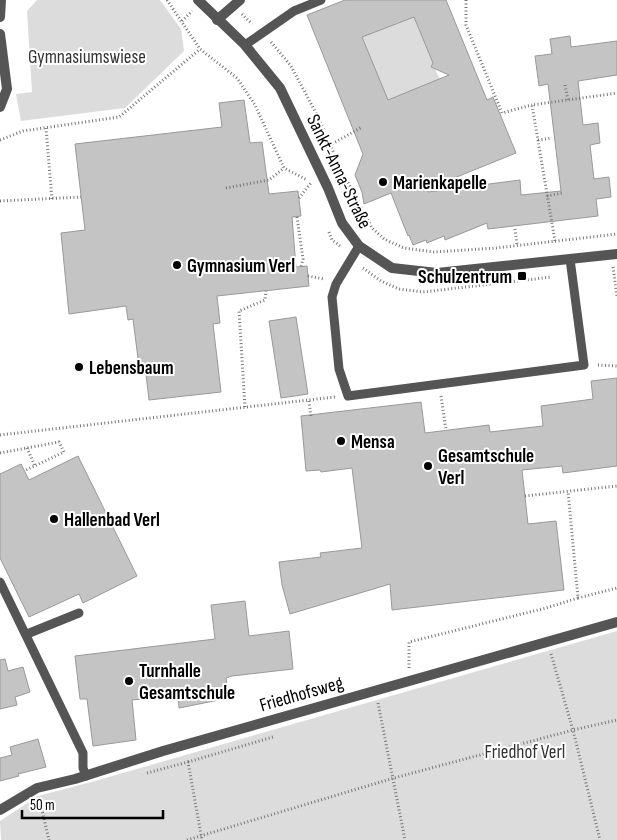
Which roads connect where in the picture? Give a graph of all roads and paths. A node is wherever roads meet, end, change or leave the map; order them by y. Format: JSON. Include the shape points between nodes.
{"nodes":[{"id":1,"x":1,"y":0,"type":"edge"},
{"id":2,"x":167,"y":0,"type":"edge"},
{"id":3,"x":198,"y":0,"type":"edge"},
{"id":4,"x":321,"y":0,"type":"edge"},
{"id":5,"x":466,"y":0,"type":"edge"},
{"id":6,"x":237,"y":3,"type":"edge"},
{"id":7,"x":0,"y":17,"type":"edge"},
{"id":8,"x":217,"y":20,"type":"junction"},
{"id":9,"x":262,"y":33,"type":"junction"},
{"id":10,"x":0,"y":34,"type":"edge"},
{"id":11,"x":245,"y":45,"type":"junction"},
{"id":12,"x":200,"y":49,"type":"junction"},
{"id":13,"x":565,"y":85,"type":"dead end"},
{"id":14,"x":617,"y":93,"type":"edge"},
{"id":15,"x":568,"y":100,"type":"junction"},
{"id":16,"x":532,"y":105,"type":"junction"},
{"id":17,"x":0,"y":107,"type":"edge"},
{"id":18,"x":362,"y":127,"type":"dead end"},
{"id":19,"x":46,"y":128,"type":"junction"},
{"id":20,"x":552,"y":138,"type":"dead end"},
{"id":21,"x":0,"y":140,"type":"edge"},
{"id":22,"x":538,"y":140,"type":"junction"},
{"id":23,"x":330,"y":144,"type":"junction"},
{"id":24,"x":312,"y":155,"type":"junction"},
{"id":25,"x":284,"y":168,"type":"junction"},
{"id":26,"x":311,"y":184,"type":"junction"},
{"id":27,"x":226,"y":188,"type":"dead end"},
{"id":28,"x":314,"y":191,"type":"dead end"},
{"id":29,"x":562,"y":193,"type":"dead end"},
{"id":30,"x":547,"y":196,"type":"junction"},
{"id":31,"x":81,"y":197,"type":"dead end"},
{"id":32,"x":299,"y":198,"type":"dead end"},
{"id":33,"x":52,"y":200,"type":"junction"},
{"id":34,"x":0,"y":201,"type":"edge"},
{"id":35,"x":297,"y":217,"type":"dead end"},
{"id":36,"x":327,"y":223,"type":"dead end"},
{"id":37,"x":515,"y":228,"type":"dead end"},
{"id":38,"x":617,"y":234,"type":"edge"},
{"id":39,"x":555,"y":241,"type":"junction"},
{"id":40,"x":359,"y":246,"type":"junction"},
{"id":41,"x":517,"y":246,"type":"junction"},
{"id":42,"x":614,"y":254,"type":"edge"},
{"id":43,"x":352,"y":257,"type":"junction"},
{"id":44,"x":570,"y":259,"type":"junction"},
{"id":45,"x":301,"y":266,"type":"dead end"},
{"id":46,"x":615,"y":271,"type":"edge"},
{"id":47,"x":605,"y":272,"type":"dead end"},
{"id":48,"x":572,"y":275,"type":"junction"},
{"id":49,"x":266,"y":291,"type":"dead end"},
{"id":50,"x":617,"y":296,"type":"edge"},
{"id":51,"x":584,"y":365,"type":"junction"},
{"id":52,"x":617,"y":366,"type":"edge"},
{"id":53,"x":439,"y":384,"type":"junction"},
{"id":54,"x":348,"y":396,"type":"junction"},
{"id":55,"x":309,"y":401,"type":"junction"},
{"id":56,"x":245,"y":407,"type":"junction"},
{"id":57,"x":311,"y":417,"type":"dead end"},
{"id":58,"x":446,"y":430,"type":"dead end"},
{"id":59,"x":0,"y":436,"type":"edge"},
{"id":60,"x":26,"y":448,"type":"junction"},
{"id":61,"x":0,"y":453,"type":"edge"},
{"id":62,"x":35,"y":466,"type":"junction"},
{"id":63,"x":24,"y":471,"type":"dead end"},
{"id":64,"x":617,"y":486,"type":"edge"},
{"id":65,"x":568,"y":491,"type":"junction"},
{"id":66,"x":525,"y":496,"type":"dead end"},
{"id":67,"x":0,"y":582,"type":"edge"},
{"id":68,"x":617,"y":588,"type":"edge"},
{"id":69,"x":578,"y":598,"type":"junction"},
{"id":70,"x":78,"y":613,"type":"dead end"},
{"id":71,"x":617,"y":622,"type":"edge"},
{"id":72,"x":27,"y":634,"type":"junction"},
{"id":73,"x":547,"y":642,"type":"junction"},
{"id":74,"x":408,"y":681,"type":"junction"},
{"id":75,"x":375,"y":690,"type":"junction"},
{"id":76,"x":617,"y":720,"type":"edge"},
{"id":77,"x":573,"y":730,"type":"junction"},
{"id":78,"x":142,"y":775,"type":"dead end"},
{"id":79,"x":80,"y":777,"type":"junction"},
{"id":80,"x":394,"y":778,"type":"junction"},
{"id":81,"x":37,"y":788,"type":"junction"},
{"id":82,"x":50,"y":800,"type":"dead end"},
{"id":83,"x":40,"y":803,"type":"junction"},
{"id":84,"x":0,"y":810,"type":"edge"},
{"id":85,"x":202,"y":838,"type":"edge"},
{"id":86,"x":49,"y":840,"type":"edge"},
{"id":87,"x":187,"y":840,"type":"edge"},
{"id":88,"x":405,"y":840,"type":"edge"},
{"id":89,"x":600,"y":840,"type":"edge"}],
"edges":[{"from":1,"to":7,"type":"street"},
{"from":2,"to":12,"type":"path"},
{"from":3,"to":8,"type":"street","name":"Sankt-Anna-Straße"},
{"from":4,"to":9,"type":"lane","via":[[294,10]]},
{"from":5,"to":16,"type":"path","via":[[466,25],[502,113]]},
{"from":6,"to":8,"type":"street"},
{"from":6,"to":9,"type":"path"},
{"from":8,"to":11,"type":"street","name":"Sankt-Anna-Straße"},
{"from":9,"to":11,"type":"lane"},
{"from":9,"to":23,"type":"path","via":[[291,66]]},
{"from":10,"to":17,"type":"street","via":[[7,89]]},
{"from":11,"to":24,"type":"street","name":"Sankt-Anna-Straße","via":[[280,88]]},
{"from":12,"to":19,"type":"path","via":[[119,117]]},
{"from":12,"to":25,"type":"path","via":[[237,78],[255,106]]},
{"from":13,"to":15,"type":"path"},
{"from":14,"to":15,"type":"path"},
{"from":15,"to":16,"type":"path"},
{"from":16,"to":22,"type":"path"},
{"from":18,"to":23,"type":"path"},
{"from":19,"to":21,"type":"path","via":[[24,131]]},
{"from":19,"to":33,"type":"path"},
{"from":20,"to":22,"type":"path"},
{"from":22,"to":30,"type":"path"},
{"from":23,"to":24,"type":"path"},
{"from":23,"to":41,"type":"path","via":[[372,228],[384,239],[404,248],[434,252]]},
{"from":24,"to":40,"type":"street","name":"Sankt-Anna-Straße","via":[[342,223]]},
{"from":25,"to":26,"type":"path"},
{"from":25,"to":27,"type":"path","via":[[269,180]]},
{"from":26,"to":28,"type":"path"},
{"from":26,"to":32,"type":"path"},
{"from":29,"to":30,"type":"path"},
{"from":30,"to":39,"type":"path"},
{"from":31,"to":33,"type":"path"},
{"from":33,"to":34,"type":"path"},
{"from":35,"to":45,"type":"path"},
{"from":36,"to":43,"type":"path","via":[[332,240]]},
{"from":37,"to":41,"type":"path"},
{"from":38,"to":39,"type":"path"},
{"from":39,"to":41,"type":"path"},
{"from":40,"to":43,"type":"lane"},
{"from":40,"to":44,"type":"street","name":"Sankt-Anna-Straße","via":[[392,268],[436,274]]},
{"from":42,"to":44,"type":"street","name":"Sankt-Anna-Straße"},
{"from":42,"to":46,"type":"path"},
{"from":43,"to":48,"type":"path","via":[[381,281],[399,289],[423,292]]},
{"from":43,"to":54,"type":"lane","via":[[332,297],[339,369]]},
{"from":44,"to":48,"type":"lane"},
{"from":46,"to":47,"type":"path"},
{"from":46,"to":50,"type":"path"},
{"from":48,"to":51,"type":"lane"},
{"from":49,"to":56,"type":"path","via":[[265,300],[240,311]]},
{"from":51,"to":52,"type":"path"},
{"from":51,"to":53,"type":"lane"},
{"from":53,"to":54,"type":"lane"},
{"from":53,"to":58,"type":"path"},
{"from":54,"to":55,"type":"path"},
{"from":55,"to":56,"type":"path"},
{"from":55,"to":57,"type":"path"},
{"from":56,"to":59,"type":"path"},
{"from":60,"to":61,"type":"path"},
{"from":60,"to":62,"type":"path"},
{"from":60,"to":62,"type":"path","via":[[59,442],[64,452]]},
{"from":62,"to":63,"type":"path"},
{"from":64,"to":65,"type":"path"},
{"from":65,"to":66,"type":"path"},
{"from":65,"to":69,"type":"path"},
{"from":67,"to":72,"type":"lane"},
{"from":68,"to":69,"type":"path"},
{"from":69,"to":74,"type":"path","via":[[409,642]]},
{"from":70,"to":72,"type":"lane"},
{"from":71,"to":73,"type":"street","name":"Friedhofsweg"},
{"from":72,"to":79,"type":"lane","via":[[83,753]]},
{"from":73,"to":74,"type":"street","name":"Friedhofsweg"},
{"from":73,"to":77,"type":"path"},
{"from":74,"to":75,"type":"street","name":"Friedhofsweg"},
{"from":75,"to":79,"type":"street","name":"Friedhofsweg"},
{"from":75,"to":80,"type":"path"},
{"from":76,"to":77,"type":"path"},
{"from":77,"to":80,"type":"path"},
{"from":77,"to":89,"type":"path"},
{"from":78,"to":85,"type":"path","via":[[188,762]]},
{"from":79,"to":81,"type":"street","name":"Friedhofsweg"},
{"from":80,"to":85,"type":"path"},
{"from":80,"to":88,"type":"path"},
{"from":81,"to":83,"type":"path"},
{"from":81,"to":84,"type":"street","name":"Friedhofsweg"},
{"from":82,"to":83,"type":"path"},
{"from":83,"to":86,"type":"path"},
{"from":85,"to":87,"type":"path"}]}
